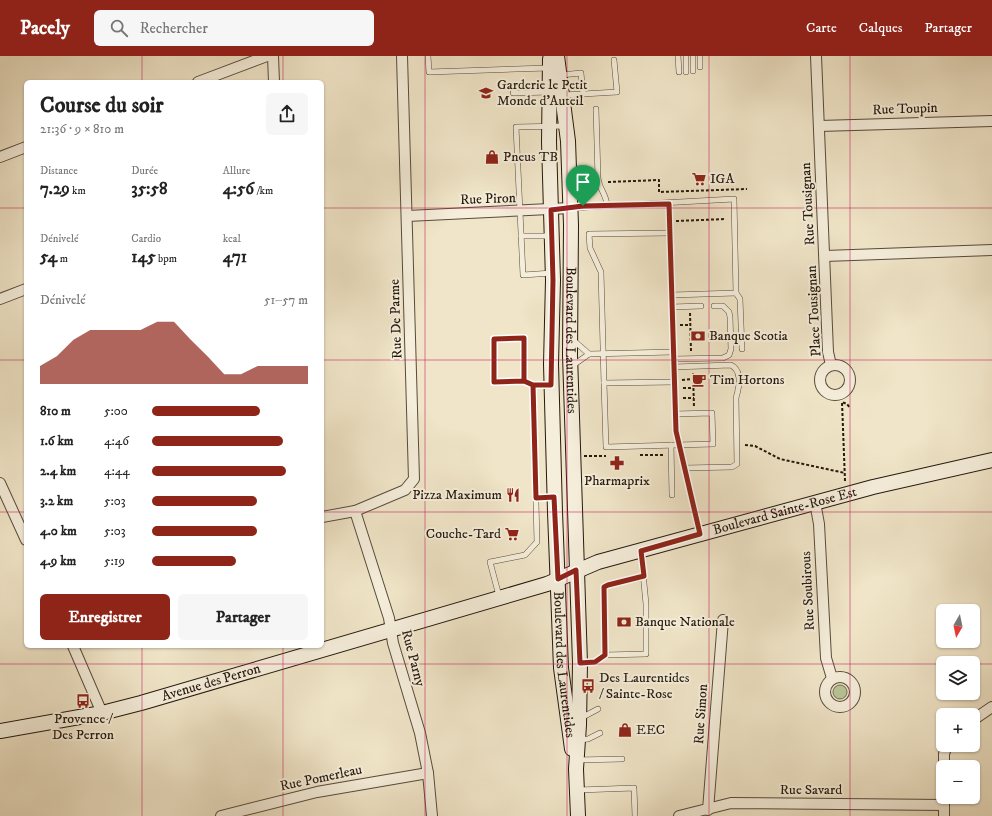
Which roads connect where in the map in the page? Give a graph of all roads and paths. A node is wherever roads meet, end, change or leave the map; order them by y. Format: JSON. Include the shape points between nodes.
{"nodes":[{"id":1,"x":267,"y":56,"type":"edge"},
{"id":2,"x":273,"y":56,"type":"edge"},
{"id":3,"x":402,"y":56,"type":"edge"},
{"id":4,"x":428,"y":56,"type":"edge"},
{"id":5,"x":678,"y":56,"type":"edge"},
{"id":6,"x":686,"y":56,"type":"edge"},
{"id":7,"x":693,"y":56,"type":"edge"},
{"id":8,"x":700,"y":56,"type":"edge"},
{"id":9,"x":816,"y":56,"type":"edge"},
{"id":10,"x":614,"y":60,"type":"dead end"},
{"id":11,"x":554,"y":67,"type":"edge"},
{"id":12,"x":700,"y":67,"type":"dead end"},
{"id":13,"x":679,"y":72,"type":"dead end"},
{"id":14,"x":686,"y":72,"type":"dead end"},
{"id":15,"x":693,"y":72,"type":"dead end"},
{"id":16,"x":203,"y":80,"type":"edge"},
{"id":17,"x":274,"y":80,"type":"edge"},
{"id":18,"x":513,"y":92,"type":"dead end"},
{"id":19,"x":556,"y":94,"type":"junction"},
{"id":20,"x":583,"y":94,"type":"junction"},
{"id":21,"x":596,"y":109,"type":"dead end"},
{"id":22,"x":992,"y":120,"type":"edge"},
{"id":23,"x":549,"y":126,"type":"junction"},
{"id":24,"x":566,"y":126,"type":"junction"},
{"id":25,"x":819,"y":126,"type":"junction"},
{"id":26,"x":24,"y":148,"type":"edge"},
{"id":27,"x":0,"y":157,"type":"edge"},
{"id":28,"x":608,"y":182,"type":"dead end"},
{"id":29,"x":746,"y":189,"type":"dead end"},
{"id":30,"x":669,"y":204,"type":"junction"},
{"id":31,"x":607,"y":206,"type":"junction"},
{"id":32,"x":570,"y":208,"type":"junction"},
{"id":33,"x":551,"y":210,"type":"junction"},
{"id":34,"x":519,"y":212,"type":"junction"},
{"id":35,"x":407,"y":216,"type":"junction"},
{"id":36,"x":734,"y":219,"type":"junction"},
{"id":37,"x":669,"y":221,"type":"junction"},
{"id":38,"x":670,"y":232,"type":"junction"},
{"id":39,"x":521,"y":236,"type":"junction"},
{"id":40,"x":552,"y":236,"type":"junction"},
{"id":41,"x":992,"y":250,"type":"edge"},
{"id":42,"x":825,"y":256,"type":"junction"},
{"id":43,"x":553,"y":273,"type":"junction"},
{"id":44,"x":24,"y":290,"type":"edge"},
{"id":45,"x":736,"y":293,"type":"junction"},
{"id":46,"x":672,"y":295,"type":"junction"},
{"id":47,"x":0,"y":299,"type":"edge"},
{"id":48,"x":701,"y":306,"type":"dead end"},
{"id":49,"x":714,"y":306,"type":"dead end"},
{"id":50,"x":672,"y":307,"type":"junction"},
{"id":51,"x":685,"y":310,"type":"dead end"},
{"id":52,"x":570,"y":336,"type":"junction"},
{"id":53,"x":742,"y":349,"type":"dead end"},
{"id":54,"x":674,"y":352,"type":"junction"},
{"id":55,"x":589,"y":354,"type":"junction"},
{"id":56,"x":603,"y":354,"type":"junction"},
{"id":57,"x":691,"y":354,"type":"dead end"},
{"id":58,"x":674,"y":359,"type":"junction"},
{"id":59,"x":831,"y":365,"type":"dead end"},
{"id":60,"x":570,"y":367,"type":"junction"},
{"id":61,"x":674,"y":367,"type":"junction"},
{"id":62,"x":687,"y":372,"type":"dead end"},
{"id":63,"x":524,"y":381,"type":"junction"},
{"id":64,"x":694,"y":381,"type":"junction"},
{"id":65,"x":674,"y":382,"type":"junction"},
{"id":66,"x":604,"y":383,"type":"junction"},
{"id":67,"x":533,"y":385,"type":"junction"},
{"id":68,"x":551,"y":385,"type":"junction"},
{"id":69,"x":682,"y":398,"type":"dead end"},
{"id":70,"x":694,"y":398,"type":"junction"},
{"id":71,"x":694,"y":406,"type":"dead end"},
{"id":72,"x":850,"y":408,"type":"dead end"},
{"id":73,"x":675,"y":414,"type":"junction"},
{"id":74,"x":679,"y":444,"type":"junction"},
{"id":75,"x":671,"y":445,"type":"junction"},
{"id":76,"x":738,"y":446,"type":"junction"},
{"id":77,"x":992,"y":460,"type":"edge"},
{"id":78,"x":686,"y":468,"type":"junction"},
{"id":79,"x":845,"y":473,"type":"junction"},
{"id":80,"x":845,"y":481,"type":"dead end"},
{"id":81,"x":0,"y":483,"type":"edge"},
{"id":82,"x":672,"y":495,"type":"dead end"},
{"id":83,"x":554,"y":497,"type":"junction"},
{"id":84,"x":536,"y":498,"type":"junction"},
{"id":85,"x":814,"y":502,"type":"junction"},
{"id":86,"x":355,"y":511,"type":"junction"},
{"id":87,"x":324,"y":517,"type":"edge"},
{"id":88,"x":700,"y":534,"type":"junction"},
{"id":89,"x":24,"y":536,"type":"edge"},
{"id":90,"x":641,"y":551,"type":"junction"},
{"id":91,"x":576,"y":570,"type":"junction"},
{"id":92,"x":644,"y":576,"type":"junction"},
{"id":93,"x":558,"y":579,"type":"junction"},
{"id":94,"x":500,"y":597,"type":"junction"},
{"id":95,"x":722,"y":620,"type":"dead end"},
{"id":96,"x":391,"y":629,"type":"junction"},
{"id":97,"x":74,"y":648,"type":"edge"},
{"id":98,"x":605,"y":655,"type":"junction"},
{"id":99,"x":580,"y":663,"type":"junction"},
{"id":100,"x":832,"y":678,"type":"dead end"},
{"id":101,"x":992,"y":707,"type":"edge"},
{"id":102,"x":598,"y":709,"type":"dead end"},
{"id":103,"x":102,"y":713,"type":"junction"},
{"id":104,"x":980,"y":715,"type":"edge"},
{"id":105,"x":573,"y":718,"type":"junction"},
{"id":106,"x":0,"y":731,"type":"edge"},
{"id":107,"x":600,"y":733,"type":"dead end"},
{"id":108,"x":574,"y":740,"type":"junction"},
{"id":109,"x":622,"y":759,"type":"dead end"},
{"id":110,"x":576,"y":763,"type":"junction"},
{"id":111,"x":428,"y":773,"type":"junction"},
{"id":112,"x":577,"y":790,"type":"junction"},
{"id":113,"x":936,"y":801,"type":"edge"},
{"id":114,"x":944,"y":804,"type":"edge"},
{"id":115,"x":708,"y":810,"type":"junction"},
{"id":116,"x":221,"y":816,"type":"edge"},
{"id":117,"x":432,"y":816,"type":"edge"},
{"id":118,"x":578,"y":816,"type":"edge"},
{"id":119,"x":636,"y":816,"type":"edge"},
{"id":120,"x":679,"y":816,"type":"edge"},
{"id":121,"x":944,"y":816,"type":"edge"}],
"edges":[{"from":1,"to":16,"type":"street"},
{"from":2,"to":17,"type":"street"},
{"from":3,"to":35,"type":"street","name":"Rue De Parme"},
{"from":4,"to":11,"type":"lane","via":[[429,72]]},
{"from":5,"to":13,"type":"lane"},
{"from":6,"to":14,"type":"lane"},
{"from":7,"to":15,"type":"lane"},
{"from":8,"to":12,"type":"lane"},
{"from":9,"to":25,"type":"street","name":"Rue Tousignan"},
{"from":10,"to":20,"type":"lane","via":[[618,92]]},
{"from":11,"to":19,"type":"main road","name":"Boulevard des Laurentides"},
{"from":11,"to":20,"type":"lane","via":[[581,73]]},
{"from":18,"to":19,"type":"lane"},
{"from":19,"to":20,"type":"lane"},
{"from":19,"to":23,"type":"main road","name":"Boulevard des Laurentides"},
{"from":19,"to":24,"type":"main road","name":"Boulevard des Laurentides"},
{"from":21,"to":31,"type":"lane","via":[[598,178],[599,186],[607,198]]},
{"from":22,"to":25,"type":"street","name":"Rue Toupin"},
{"from":23,"to":24,"type":"lane"},
{"from":23,"to":33,"type":"main road","name":"Boulevard des Laurentides"},
{"from":23,"to":34,"type":"lane","via":[[516,127]]},
{"from":24,"to":32,"type":"main road","name":"Boulevard des Laurentides"},
{"from":25,"to":42,"type":"street","name":"Rue Tousignan"},
{"from":26,"to":27,"type":"street"},
{"from":28,"to":29,"type":"path","via":[[659,180],[660,192]]},
{"from":30,"to":31,"type":"lane"},
{"from":30,"to":36,"type":"lane","via":[[734,199]]},
{"from":30,"to":37,"type":"lane"},
{"from":31,"to":32,"type":"lane"},
{"from":32,"to":33,"type":"street","name":"Rue Piron"},
{"from":32,"to":52,"type":"main road","name":"Boulevard des Laurentides"},
{"from":33,"to":34,"type":"street","name":"Rue Piron"},
{"from":33,"to":40,"type":"main road","name":"Boulevard des Laurentides"},
{"from":34,"to":35,"type":"street","name":"Rue Piron"},
{"from":34,"to":39,"type":"lane"},
{"from":35,"to":86,"type":"street","name":"Rue De Parme","via":[[414,479],[406,490]]},
{"from":36,"to":37,"type":"path"},
{"from":36,"to":45,"type":"lane"},
{"from":37,"to":38,"type":"lane"},
{"from":38,"to":46,"type":"lane"},
{"from":38,"to":56,"type":"lane","via":[[589,234],[590,248],[600,272]]},
{"from":39,"to":40,"type":"lane"},
{"from":39,"to":43,"type":"lane","via":[[523,275]]},
{"from":40,"to":43,"type":"main road","name":"Boulevard des Laurentides"},
{"from":41,"to":42,"type":"street","name":"Rue Tousignan"},
{"from":42,"to":59,"type":"street","name":"Place Tousignan","via":[[828,352]]},
{"from":43,"to":68,"type":"main road","name":"Boulevard des Laurentides"},
{"from":44,"to":47,"type":"street"},
{"from":45,"to":46,"type":"lane"},
{"from":45,"to":53,"type":"lane","via":[[740,299]]},
{"from":46,"to":50,"type":"lane"},
{"from":48,"to":50,"type":"lane"},
{"from":49,"to":58,"type":"lane","via":[[723,306],[730,314],[729,355],[723,358]]},
{"from":50,"to":54,"type":"lane"},
{"from":51,"to":57,"type":"path","via":[[690,310]]},
{"from":52,"to":55,"type":"lane"},
{"from":52,"to":60,"type":"main road","name":"Boulevard des Laurentides"},
{"from":54,"to":56,"type":"lane"},
{"from":54,"to":58,"type":"lane"},
{"from":55,"to":56,"type":"lane"},
{"from":55,"to":60,"type":"lane"},
{"from":56,"to":66,"type":"lane"},
{"from":58,"to":61,"type":"lane"},
{"from":60,"to":91,"type":"main road","name":"Boulevard des Laurentides"},
{"from":61,"to":65,"type":"lane"},
{"from":61,"to":76,"type":"lane","via":[[731,365],[737,370]]},
{"from":62,"to":64,"type":"path","via":[[693,372]]},
{"from":63,"to":63,"type":"lane","via":[[524,338],[494,339],[494,382]]},
{"from":63,"to":67,"type":"lane"},
{"from":64,"to":65,"type":"path"},
{"from":64,"to":70,"type":"path"},
{"from":65,"to":66,"type":"lane"},
{"from":65,"to":73,"type":"lane"},
{"from":66,"to":75,"type":"lane","via":[[606,447]]},
{"from":67,"to":68,"type":"lane"},
{"from":67,"to":84,"type":"lane"},
{"from":68,"to":83,"type":"main road","name":"Boulevard des Laurentides"},
{"from":69,"to":70,"type":"path"},
{"from":70,"to":71,"type":"path"},
{"from":72,"to":79,"type":"path","via":[[842,402]]},
{"from":73,"to":74,"type":"lane"},
{"from":73,"to":74,"type":"lane","via":[[712,413],[713,444]]},
{"from":74,"to":75,"type":"lane"},
{"from":74,"to":78,"type":"lane"},
{"from":75,"to":82,"type":"lane"},
{"from":76,"to":78,"type":"lane","via":[[738,463],[734,467]]},
{"from":76,"to":79,"type":"path","via":[[755,446],[780,459]]},
{"from":77,"to":85,"type":"main road","name":"Boulevard Sainte-Rose Est"},
{"from":78,"to":88,"type":"lane"},
{"from":79,"to":80,"type":"path"},
{"from":81,"to":89,"type":"street"},
{"from":83,"to":84,"type":"lane"},
{"from":83,"to":93,"type":"main road","name":"Boulevard des Laurentides"},
{"from":84,"to":94,"type":"lane","via":[[537,542],[525,556],[490,562]]},
{"from":85,"to":88,"type":"main road","name":"Boulevard Sainte-Rose Est"},
{"from":85,"to":100,"type":"street","name":"Rue Soubirous","via":[[818,524],[826,658]]},
{"from":86,"to":87,"type":"street","name":"Rue De Parme"},
{"from":86,"to":96,"type":"street","name":"Rue Parny"},
{"from":88,"to":90,"type":"main road","name":"Boulevard Sainte-Rose Est"},
{"from":90,"to":91,"type":"main road","name":"Boulevard Sainte-Rose Est"},
{"from":90,"to":92,"type":"lane"},
{"from":91,"to":93,"type":"main road","name":"Boulevard Sainte-Rose Est"},
{"from":91,"to":99,"type":"main road","name":"Boulevard des Laurentides"},
{"from":92,"to":98,"type":"lane","via":[[604,587]]},
{"from":92,"to":98,"type":"lane","via":[[646,654]]},
{"from":93,"to":94,"type":"main road","name":"Avenue des Perron"},
{"from":93,"to":105,"type":"main road","name":"Boulevard des Laurentides","via":[[560,660]]},
{"from":94,"to":96,"type":"main road","name":"Avenue des Perron"},
{"from":95,"to":115,"type":"street","name":"Rue Simon"},
{"from":96,"to":103,"type":"main road","name":"Avenue des Perron"},
{"from":96,"to":111,"type":"street","name":"Rue Parny","via":[[420,733]]},
{"from":97,"to":103,"type":"street"},
{"from":98,"to":99,"type":"lane","via":[[595,662]]},
{"from":99,"to":105,"type":"main road","name":"Boulevard des Laurentides"},
{"from":101,"to":104,"type":"street"},
{"from":102,"to":105,"type":"lane"},
{"from":103,"to":106,"type":"main road","name":"Avenue des Perron"},
{"from":105,"to":108,"type":"main road","name":"Boulevard des Laurentides"},
{"from":107,"to":108,"type":"lane","via":[[588,740]]},
{"from":108,"to":110,"type":"main road","name":"Boulevard des Laurentides"},
{"from":109,"to":110,"type":"lane"},
{"from":110,"to":112,"type":"main road","name":"Boulevard des Laurentides"},
{"from":111,"to":116,"type":"street","name":"Rue Pomerleau","via":[[317,792]]},
{"from":111,"to":117,"type":"street","name":"Rue Parny"},
{"from":112,"to":118,"type":"main road","name":"Boulevard des Laurentides"},
{"from":112,"to":119,"type":"lane","via":[[634,788]]},
{"from":113,"to":115,"type":"street","name":"Rue Savard","via":[[731,804]]},
{"from":114,"to":121,"type":"street"},
{"from":115,"to":120,"type":"street","name":"Rue Savard"}]}
